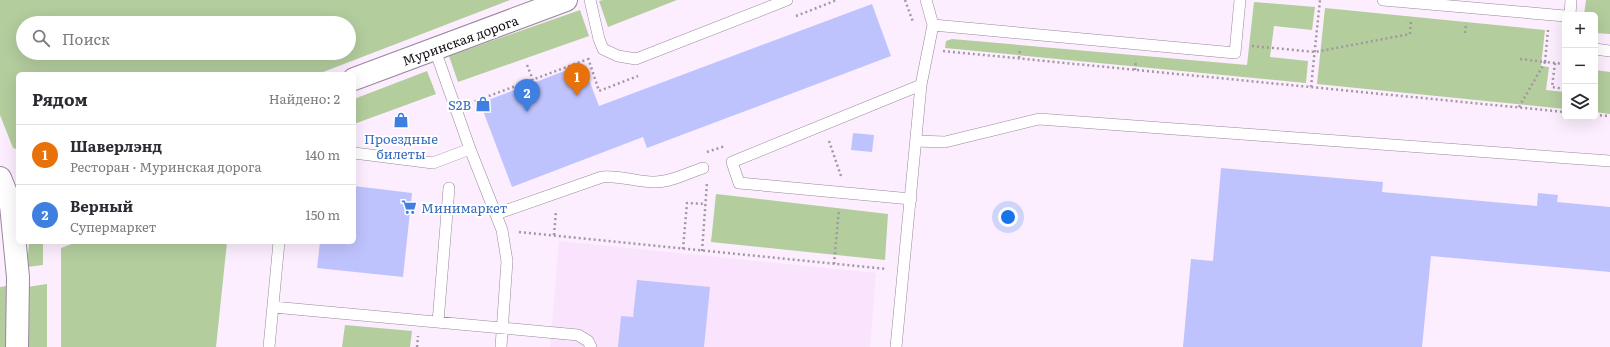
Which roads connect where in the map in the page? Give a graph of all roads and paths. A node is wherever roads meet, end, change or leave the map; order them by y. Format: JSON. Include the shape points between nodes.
{"nodes":[{"id":1,"x":566,"y":0,"type":"edge"},
{"id":2,"x":590,"y":0,"type":"edge"},
{"id":3,"x":787,"y":0,"type":"edge"},
{"id":4,"x":905,"y":0,"type":"edge"},
{"id":5,"x":926,"y":0,"type":"edge"},
{"id":6,"x":1240,"y":0,"type":"edge"},
{"id":7,"x":1320,"y":0,"type":"edge"},
{"id":8,"x":1383,"y":0,"type":"edge"},
{"id":9,"x":1571,"y":0,"type":"edge"},
{"id":10,"x":1570,"y":12,"type":"edge"},
{"id":11,"x":1550,"y":14,"type":"junction"},
{"id":12,"x":1562,"y":16,"type":"edge"},
{"id":13,"x":933,"y":25,"type":"junction"},
{"id":14,"x":916,"y":28,"type":"dead end"},
{"id":15,"x":1410,"y":34,"type":"dead end"},
{"id":16,"x":1236,"y":44,"type":"junction"},
{"id":17,"x":1598,"y":49,"type":"edge"},
{"id":18,"x":435,"y":50,"type":"junction"},
{"id":19,"x":937,"y":50,"type":"dead end"},
{"id":20,"x":1610,"y":51,"type":"edge"},
{"id":21,"x":1315,"y":52,"type":"junction"},
{"id":22,"x":588,"y":59,"type":"dead end"},
{"id":23,"x":1520,"y":59,"type":"dead end"},
{"id":24,"x":1545,"y":62,"type":"junction"},
{"id":25,"x":1555,"y":63,"type":"junction"},
{"id":26,"x":1562,"y":64,"type":"edge"},
{"id":27,"x":527,"y":65,"type":"dead end"},
{"id":28,"x":356,"y":78,"type":"edge"},
{"id":29,"x":532,"y":80,"type":"junction"},
{"id":30,"x":921,"y":85,"type":"junction"},
{"id":31,"x":1311,"y":87,"type":"junction"},
{"id":32,"x":1562,"y":88,"type":"edge"},
{"id":33,"x":468,"y":104,"type":"dead end"},
{"id":34,"x":1519,"y":107,"type":"junction"},
{"id":35,"x":1562,"y":112,"type":"edge"},
{"id":36,"x":1598,"y":115,"type":"edge"},
{"id":37,"x":1610,"y":116,"type":"edge"},
{"id":38,"x":916,"y":141,"type":"junction"},
{"id":39,"x":729,"y":144,"type":"dead end"},
{"id":40,"x":470,"y":149,"type":"junction"},
{"id":41,"x":356,"y":153,"type":"edge"},
{"id":42,"x":1610,"y":161,"type":"edge"},
{"id":43,"x":703,"y":168,"type":"junction"},
{"id":44,"x":0,"y":178,"type":"edge"},
{"id":45,"x":449,"y":188,"type":"dead end"},
{"id":46,"x":911,"y":198,"type":"junction"},
{"id":47,"x":706,"y":204,"type":"junction"},
{"id":48,"x":10,"y":205,"type":"edge"},
{"id":49,"x":496,"y":214,"type":"junction"},
{"id":50,"x":502,"y":230,"type":"junction"},
{"id":51,"x":279,"y":244,"type":"edge"},
{"id":52,"x":682,"y":249,"type":"junction"},
{"id":53,"x":702,"y":251,"type":"junction"},
{"id":54,"x":904,"y":271,"type":"junction"},
{"id":55,"x":272,"y":307,"type":"junction"},
{"id":56,"x":438,"y":322,"type":"junction"},
{"id":57,"x":503,"y":328,"type":"junction"},
{"id":58,"x":418,"y":332,"type":"dead end"},
{"id":59,"x":17,"y":347,"type":"edge"},
{"id":60,"x":269,"y":347,"type":"edge"},
{"id":61,"x":417,"y":347,"type":"edge"},
{"id":62,"x":501,"y":347,"type":"edge"},
{"id":63,"x":591,"y":347,"type":"edge"},
{"id":64,"x":896,"y":347,"type":"edge"}],
"edges":[{"from":1,"to":18,"type":"street","name":"Муринская дорога"},
{"from":2,"to":3,"type":"lane","via":[[603,49],[618,56],[636,59]]},
{"from":4,"to":14,"type":"path"},
{"from":5,"to":13,"type":"lane"},
{"from":6,"to":16,"type":"lane"},
{"from":7,"to":21,"type":"path"},
{"from":8,"to":11,"type":"lane"},
{"from":9,"to":10,"type":"lane"},
{"from":11,"to":12,"type":"lane"},
{"from":11,"to":24,"type":"path"},
{"from":13,"to":16,"type":"lane","via":[[1235,53]]},
{"from":13,"to":30,"type":"lane"},
{"from":15,"to":21,"type":"path"},
{"from":16,"to":21,"type":"path"},
{"from":17,"to":20,"type":"lane"},
{"from":18,"to":28,"type":"street","name":"Муринская дорога"},
{"from":18,"to":40,"type":"lane"},
{"from":19,"to":31,"type":"path"},
{"from":21,"to":31,"type":"path"},
{"from":22,"to":29,"type":"path"},
{"from":23,"to":24,"type":"path"},
{"from":24,"to":25,"type":"path"},
{"from":24,"to":34,"type":"path"},
{"from":25,"to":26,"type":"path"},
{"from":25,"to":32,"type":"path","via":[[1552,87]]},
{"from":27,"to":29,"type":"path"},
{"from":29,"to":33,"type":"path"},
{"from":30,"to":38,"type":"lane"},
{"from":30,"to":46,"type":"lane","via":[[732,162],[739,183]]},
{"from":31,"to":34,"type":"path"},
{"from":34,"to":35,"type":"path"},
{"from":36,"to":37,"type":"path"},
{"from":38,"to":42,"type":"lane","via":[[945,142],[1039,119]]},
{"from":38,"to":46,"type":"lane"},
{"from":39,"to":43,"type":"path","via":[[699,155]]},
{"from":40,"to":41,"type":"lane","via":[[433,163]]},
{"from":40,"to":49,"type":"lane"},
{"from":43,"to":47,"type":"path","via":[[708,186]]},
{"from":43,"to":49,"type":"lane","via":[[666,181],[654,182],[614,175],[602,177]]},
{"from":44,"to":48,"type":"street"},
{"from":45,"to":56,"type":"lane"},
{"from":46,"to":54,"type":"lane"},
{"from":47,"to":52,"type":"path","via":[[687,203]]},
{"from":47,"to":53,"type":"path"},
{"from":48,"to":59,"type":"street","via":[[18,277]]},
{"from":49,"to":50,"type":"lane"},
{"from":50,"to":52,"type":"path"},
{"from":50,"to":57,"type":"lane","via":[[507,261]]},
{"from":51,"to":55,"type":"lane"},
{"from":52,"to":53,"type":"path"},
{"from":53,"to":54,"type":"path"},
{"from":54,"to":64,"type":"lane"},
{"from":55,"to":56,"type":"lane"},
{"from":55,"to":60,"type":"lane"},
{"from":56,"to":57,"type":"lane"},
{"from":57,"to":62,"type":"lane"},
{"from":57,"to":63,"type":"lane","via":[[578,335],[588,341]]},
{"from":58,"to":61,"type":"path"}]}
